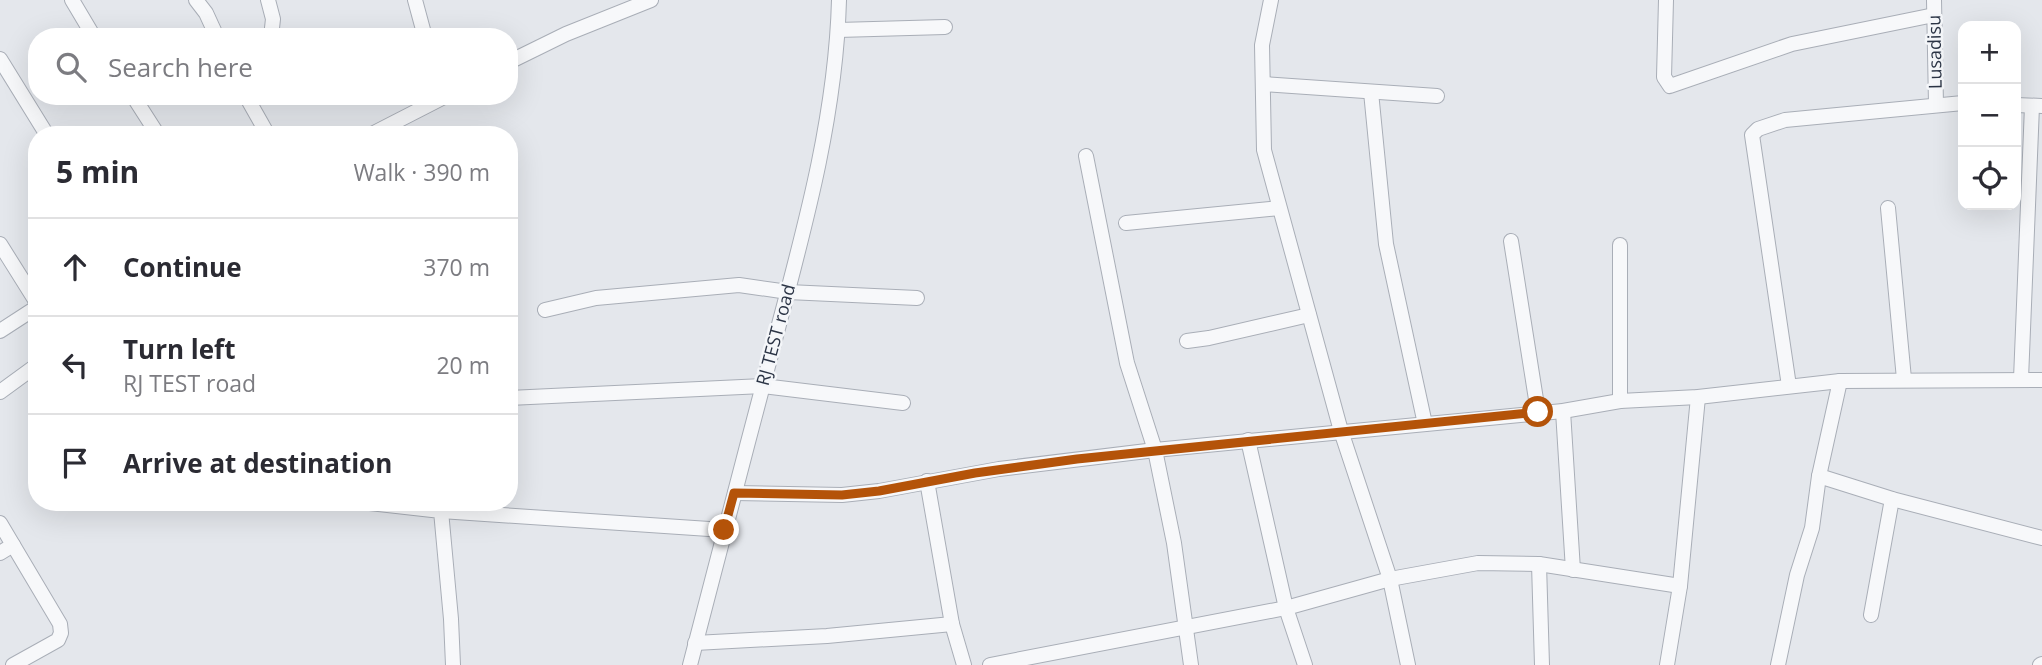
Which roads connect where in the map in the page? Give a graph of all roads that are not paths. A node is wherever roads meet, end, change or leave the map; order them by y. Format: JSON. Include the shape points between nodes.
{"nodes":[{"id":1,"x":72,"y":0,"type":"edge"},
{"id":2,"x":196,"y":0,"type":"edge"},
{"id":3,"x":268,"y":0,"type":"edge"},
{"id":4,"x":415,"y":0,"type":"edge"},
{"id":5,"x":651,"y":0,"type":"edge"},
{"id":6,"x":839,"y":0,"type":"edge"},
{"id":7,"x":1271,"y":0,"type":"edge"},
{"id":8,"x":1666,"y":0,"type":"edge"},
{"id":9,"x":1934,"y":8,"type":"edge"},
{"id":10,"x":945,"y":27,"type":"dead end"},
{"id":11,"x":89,"y":28,"type":"edge"},
{"id":12,"x":213,"y":28,"type":"edge"},
{"id":13,"x":272,"y":28,"type":"edge"},
{"id":14,"x":423,"y":28,"type":"edge"},
{"id":15,"x":838,"y":30,"type":"junction"},
{"id":16,"x":518,"y":57,"type":"edge"},
{"id":17,"x":0,"y":59,"type":"edge"},
{"id":18,"x":1263,"y":84,"type":"junction"},
{"id":19,"x":1371,"y":92,"type":"junction"},
{"id":20,"x":1437,"y":96,"type":"dead end"},
{"id":21,"x":1958,"y":103,"type":"edge"},
{"id":22,"x":28,"y":104,"type":"edge"},
{"id":23,"x":1936,"y":104,"type":"junction"},
{"id":24,"x":28,"y":105,"type":"edge"},
{"id":25,"x":139,"y":105,"type":"edge"},
{"id":26,"x":252,"y":105,"type":"edge"},
{"id":27,"x":428,"y":105,"type":"edge"},
{"id":28,"x":2037,"y":106,"type":"edge"},
{"id":29,"x":41,"y":126,"type":"edge"},
{"id":30,"x":152,"y":126,"type":"edge"},
{"id":31,"x":263,"y":126,"type":"edge"},
{"id":32,"x":387,"y":126,"type":"edge"},
{"id":33,"x":1086,"y":156,"type":"dead end"},
{"id":34,"x":1279,"y":208,"type":"junction"},
{"id":35,"x":1888,"y":208,"type":"dead end"},
{"id":36,"x":1126,"y":223,"type":"dead end"},
{"id":37,"x":1511,"y":241,"type":"dead end"},
{"id":38,"x":0,"y":244,"type":"edge"},
{"id":39,"x":1620,"y":245,"type":"dead end"},
{"id":40,"x":28,"y":290,"type":"edge"},
{"id":41,"x":788,"y":292,"type":"junction"},
{"id":42,"x":917,"y":298,"type":"dead end"},
{"id":43,"x":545,"y":310,"type":"dead end"},
{"id":44,"x":28,"y":311,"type":"edge"},
{"id":45,"x":1309,"y":314,"type":"junction"},
{"id":46,"x":0,"y":331,"type":"edge"},
{"id":47,"x":1187,"y":341,"type":"dead end"},
{"id":48,"x":28,"y":372,"type":"edge"},
{"id":49,"x":1904,"y":379,"type":"junction"},
{"id":50,"x":2021,"y":379,"type":"junction"},
{"id":51,"x":2042,"y":380,"type":"edge"},
{"id":52,"x":1840,"y":381,"type":"junction"},
{"id":53,"x":763,"y":386,"type":"junction"},
{"id":54,"x":1789,"y":386,"type":"junction"},
{"id":55,"x":0,"y":392,"type":"edge"},
{"id":56,"x":1698,"y":397,"type":"junction"},
{"id":57,"x":518,"y":398,"type":"edge"},
{"id":58,"x":1620,"y":401,"type":"junction"},
{"id":59,"x":903,"y":403,"type":"dead end"},
{"id":60,"x":1563,"y":411,"type":"junction"},
{"id":61,"x":1538,"y":412,"type":"junction"},
{"id":62,"x":1425,"y":424,"type":"junction"},
{"id":63,"x":1341,"y":431,"type":"junction"},
{"id":64,"x":1248,"y":440,"type":"junction"},
{"id":65,"x":1155,"y":450,"type":"junction"},
{"id":66,"x":1819,"y":477,"type":"junction"},
{"id":67,"x":927,"y":481,"type":"junction"},
{"id":68,"x":734,"y":493,"type":"junction"},
{"id":69,"x":1892,"y":499,"type":"junction"},
{"id":70,"x":440,"y":511,"type":"joint"},
{"id":71,"x":0,"y":523,"type":"edge"},
{"id":72,"x":724,"y":530,"type":"junction"},
{"id":73,"x":2042,"y":538,"type":"edge"},
{"id":74,"x":6,"y":549,"type":"edge"},
{"id":75,"x":1539,"y":564,"type":"junction"},
{"id":76,"x":1573,"y":570,"type":"junction"},
{"id":77,"x":1390,"y":579,"type":"junction"},
{"id":78,"x":1680,"y":586,"type":"junction"},
{"id":79,"x":1286,"y":608,"type":"junction"},
{"id":80,"x":1871,"y":615,"type":"dead end"},
{"id":81,"x":952,"y":624,"type":"junction"},
{"id":82,"x":1186,"y":627,"type":"junction"},
{"id":83,"x":695,"y":643,"type":"junction"},
{"id":84,"x":13,"y":665,"type":"edge"},
{"id":85,"x":453,"y":665,"type":"edge"},
{"id":86,"x":690,"y":665,"type":"edge"},
{"id":87,"x":964,"y":665,"type":"edge"},
{"id":88,"x":990,"y":665,"type":"edge"},
{"id":89,"x":1191,"y":665,"type":"edge"},
{"id":90,"x":1304,"y":665,"type":"edge"},
{"id":91,"x":1408,"y":665,"type":"edge"},
{"id":92,"x":1542,"y":665,"type":"edge"},
{"id":93,"x":1667,"y":665,"type":"edge"},
{"id":94,"x":1778,"y":665,"type":"edge"}],
"edges":[{"from":1,"to":11,"type":"street"},
{"from":2,"to":12,"type":"street"},
{"from":3,"to":13,"type":"street"},
{"from":4,"to":14,"type":"street"},
{"from":5,"to":16,"type":"street"},
{"from":6,"to":15,"type":"street","name":"RJ TEST road"},
{"from":7,"to":18,"type":"street","via":[[1262,45]]},
{"from":8,"to":9,"type":"street","via":[[1664,77],[1670,86],[1792,44]]},
{"from":9,"to":23,"type":"street","name":"Lusadisu"},
{"from":10,"to":15,"type":"street"},
{"from":15,"to":41,"type":"street","name":"RJ TEST road","via":[[824,141]]},
{"from":17,"to":22,"type":"street"},
{"from":18,"to":19,"type":"street"},
{"from":18,"to":34,"type":"street","via":[[1264,150]]},
{"from":19,"to":20,"type":"street"},
{"from":19,"to":62,"type":"street","via":[[1386,244]]},
{"from":21,"to":23,"type":"street"},
{"from":23,"to":54,"type":"street","via":[[1785,120],[1752,135]]},
{"from":24,"to":29,"type":"street"},
{"from":25,"to":30,"type":"street"},
{"from":26,"to":31,"type":"street"},
{"from":27,"to":32,"type":"street"},
{"from":28,"to":50,"type":"street"},
{"from":33,"to":65,"type":"street","via":[[1127,363]]},
{"from":34,"to":36,"type":"street"},
{"from":34,"to":45,"type":"street"},
{"from":35,"to":49,"type":"street"},
{"from":37,"to":61,"type":"street"},
{"from":38,"to":40,"type":"street"},
{"from":39,"to":58,"type":"street"},
{"from":41,"to":42,"type":"street"},
{"from":41,"to":43,"type":"street","via":[[717,286],[596,298]]},
{"from":41,"to":53,"type":"street","name":"RJ TEST road"},
{"from":44,"to":46,"type":"street"},
{"from":45,"to":47,"type":"street"},
{"from":45,"to":63,"type":"street"},
{"from":48,"to":55,"type":"street"},
{"from":49,"to":50,"type":"street"},
{"from":49,"to":52,"type":"street"},
{"from":50,"to":51,"type":"street"},
{"from":52,"to":54,"type":"street"},
{"from":52,"to":66,"type":"street"},
{"from":53,"to":57,"type":"street"},
{"from":53,"to":59,"type":"street"},
{"from":53,"to":68,"type":"street","name":"RJ TEST road"},
{"from":54,"to":56,"type":"street"},
{"from":56,"to":58,"type":"street"},
{"from":56,"to":78,"type":"street"},
{"from":58,"to":60,"type":"street"},
{"from":60,"to":61,"type":"street"},
{"from":60,"to":76,"type":"street"},
{"from":61,"to":62,"type":"street"},
{"from":62,"to":63,"type":"street"},
{"from":63,"to":64,"type":"street"},
{"from":63,"to":77,"type":"street"},
{"from":64,"to":65,"type":"street"},
{"from":64,"to":79,"type":"street"},
{"from":65,"to":67,"type":"street"},
{"from":65,"to":82,"type":"street"},
{"from":66,"to":69,"type":"street"},
{"from":66,"to":94,"type":"street","via":[[1812,528]]},
{"from":67,"to":68,"type":"street","via":[[842,495]]},
{"from":67,"to":81,"type":"street"},
{"from":68,"to":72,"type":"street","name":"RJ TEST road"},
{"from":69,"to":73,"type":"street"},
{"from":69,"to":80,"type":"street"},
{"from":70,"to":72,"type":"street"},
{"from":70,"to":85,"type":"street"},
{"from":71,"to":74,"type":"street"},
{"from":72,"to":83,"type":"street","name":"RJ TEST road"},
{"from":74,"to":84,"type":"street","via":[[60,624],[61,633],[58,640]]},
{"from":75,"to":76,"type":"street"},
{"from":75,"to":77,"type":"street","via":[[1478,564]]},
{"from":75,"to":92,"type":"street"},
{"from":76,"to":78,"type":"street"},
{"from":77,"to":79,"type":"street"},
{"from":77,"to":91,"type":"street"},
{"from":78,"to":93,"type":"street"},
{"from":79,"to":82,"type":"street"},
{"from":79,"to":90,"type":"street"},
{"from":81,"to":83,"type":"street"},
{"from":81,"to":87,"type":"street"},
{"from":82,"to":88,"type":"street"},
{"from":82,"to":89,"type":"street"},
{"from":83,"to":86,"type":"street","name":"RJ TEST road"}]}
